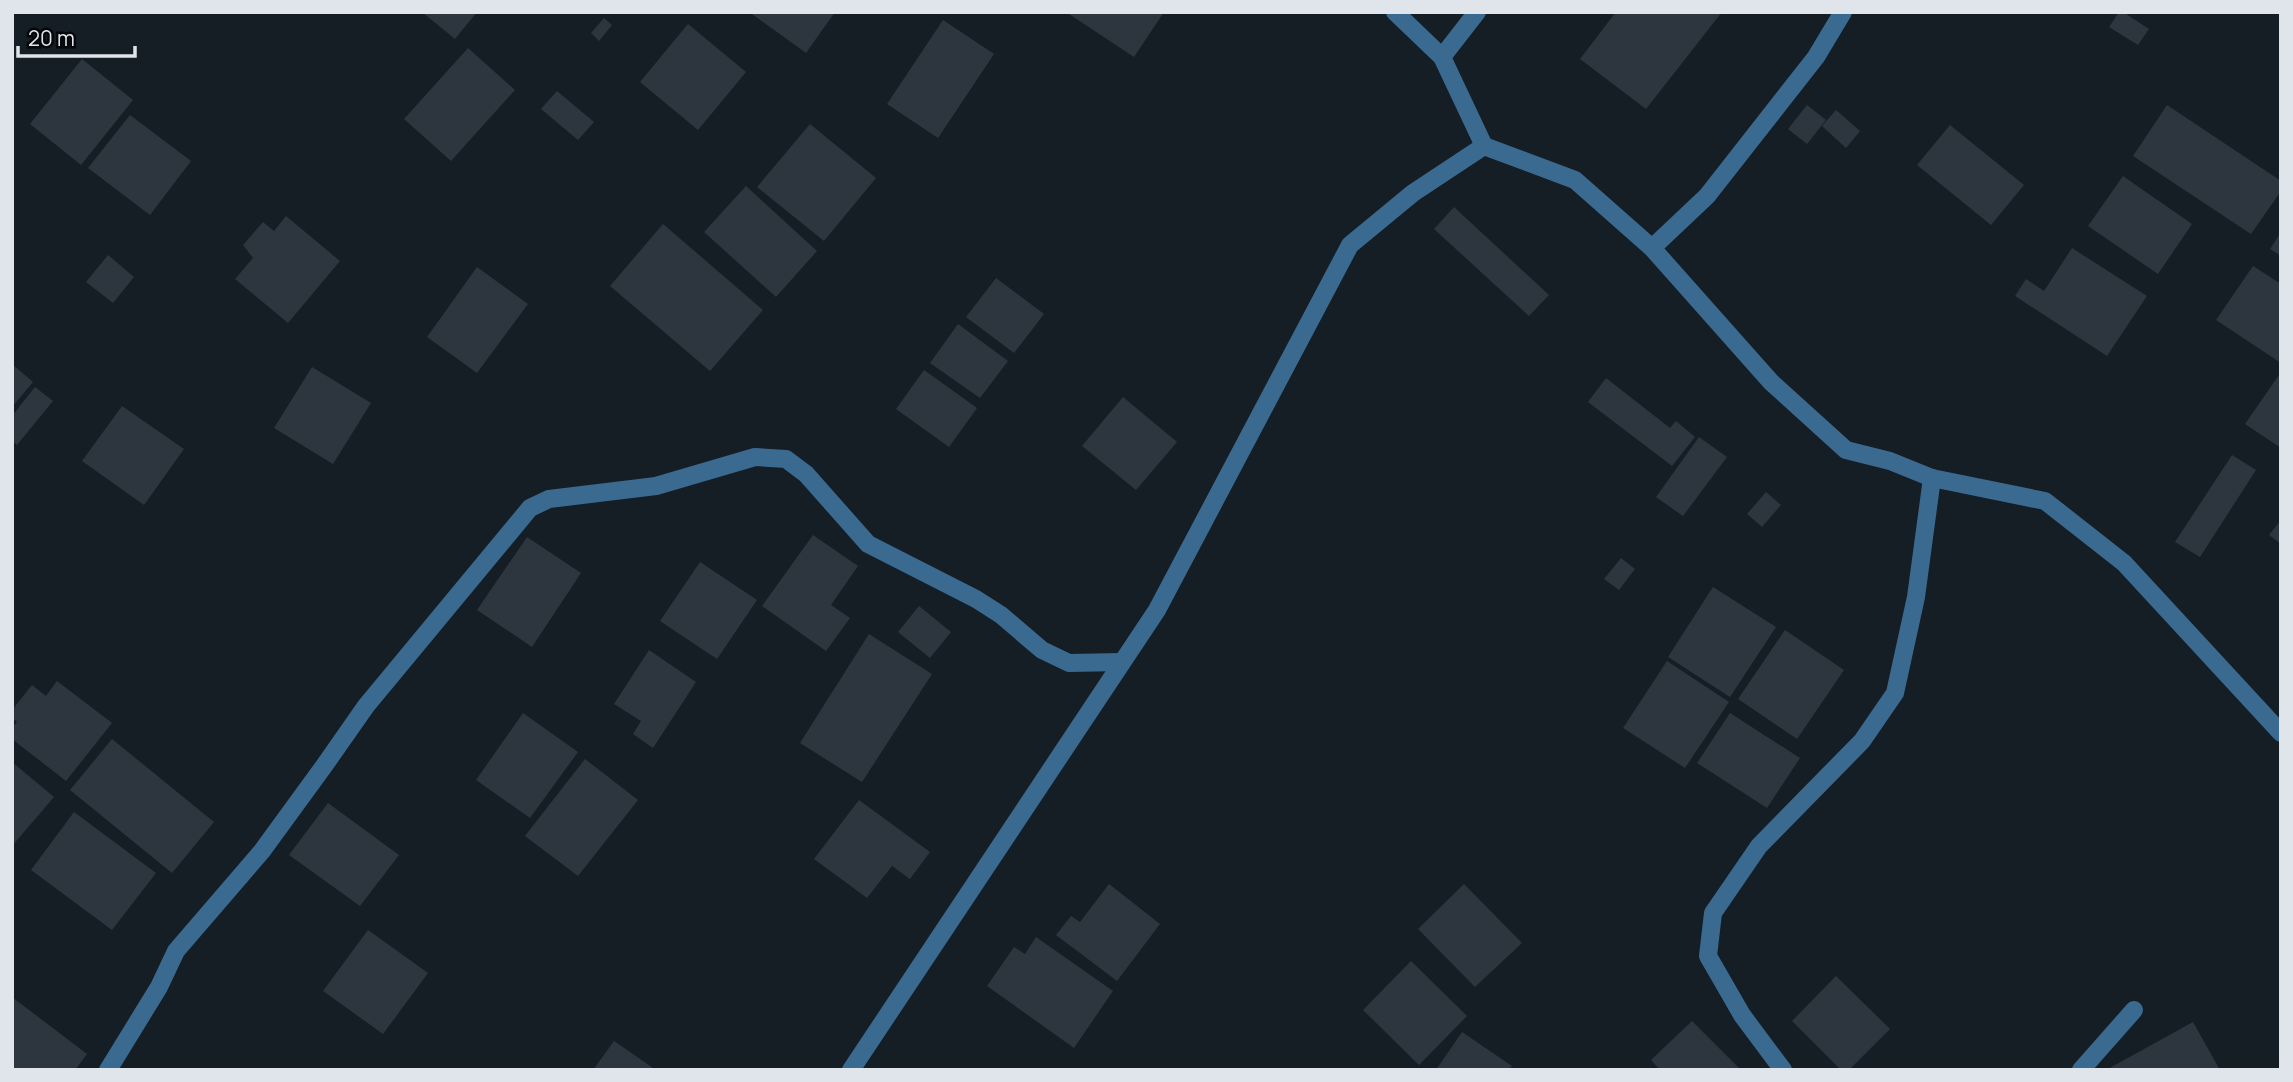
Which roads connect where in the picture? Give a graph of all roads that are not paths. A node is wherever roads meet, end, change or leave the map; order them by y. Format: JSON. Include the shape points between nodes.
{"nodes":[{"id":1,"x":1395,"y":12,"type":"edge"},
{"id":2,"x":1477,"y":12,"type":"edge"},
{"id":3,"x":1843,"y":12,"type":"edge"},
{"id":4,"x":1442,"y":57,"type":"junction"},
{"id":5,"x":1484,"y":146,"type":"junction"},
{"id":6,"x":1652,"y":248,"type":"junction"},
{"id":7,"x":1932,"y":478,"type":"junction"},
{"id":8,"x":1122,"y":662,"type":"junction"},
{"id":9,"x":2281,"y":733,"type":"edge"},
{"id":10,"x":2134,"y":1010,"type":"dead end"},
{"id":11,"x":1781,"y":1068,"type":"edge"},
{"id":12,"x":108,"y":1070,"type":"edge"},
{"id":13,"x":851,"y":1070,"type":"edge"},
{"id":14,"x":2081,"y":1070,"type":"edge"}],
"edges":[{"from":1,"to":4,"type":"street"},
{"from":2,"to":4,"type":"street"},
{"from":3,"to":6,"type":"street","via":[[1816,57],[1707,196]]},
{"from":4,"to":5,"type":"street"},
{"from":5,"to":6,"type":"street","via":[[1575,180]]},
{"from":5,"to":8,"type":"street","via":[[1413,193],[1350,245],[1157,610]]},
{"from":6,"to":7,"type":"street","via":[[1771,382],[1846,450]]},
{"from":7,"to":9,"type":"street","via":[[2045,501],[2124,563]]},
{"from":7,"to":11,"type":"street","via":[[1916,597],[1895,693],[1862,741],[1759,846],[1713,913],[1708,956],[1742,1015]]},
{"from":8,"to":12,"type":"street","via":[[1069,663],[1042,650],[976,599],[868,544],[806,474],[786,459],[755,457],[656,486],[549,499],[530,508],[383,685],[262,851],[176,951]]},
{"from":8,"to":13,"type":"street"},
{"from":10,"to":14,"type":"street"}]}
